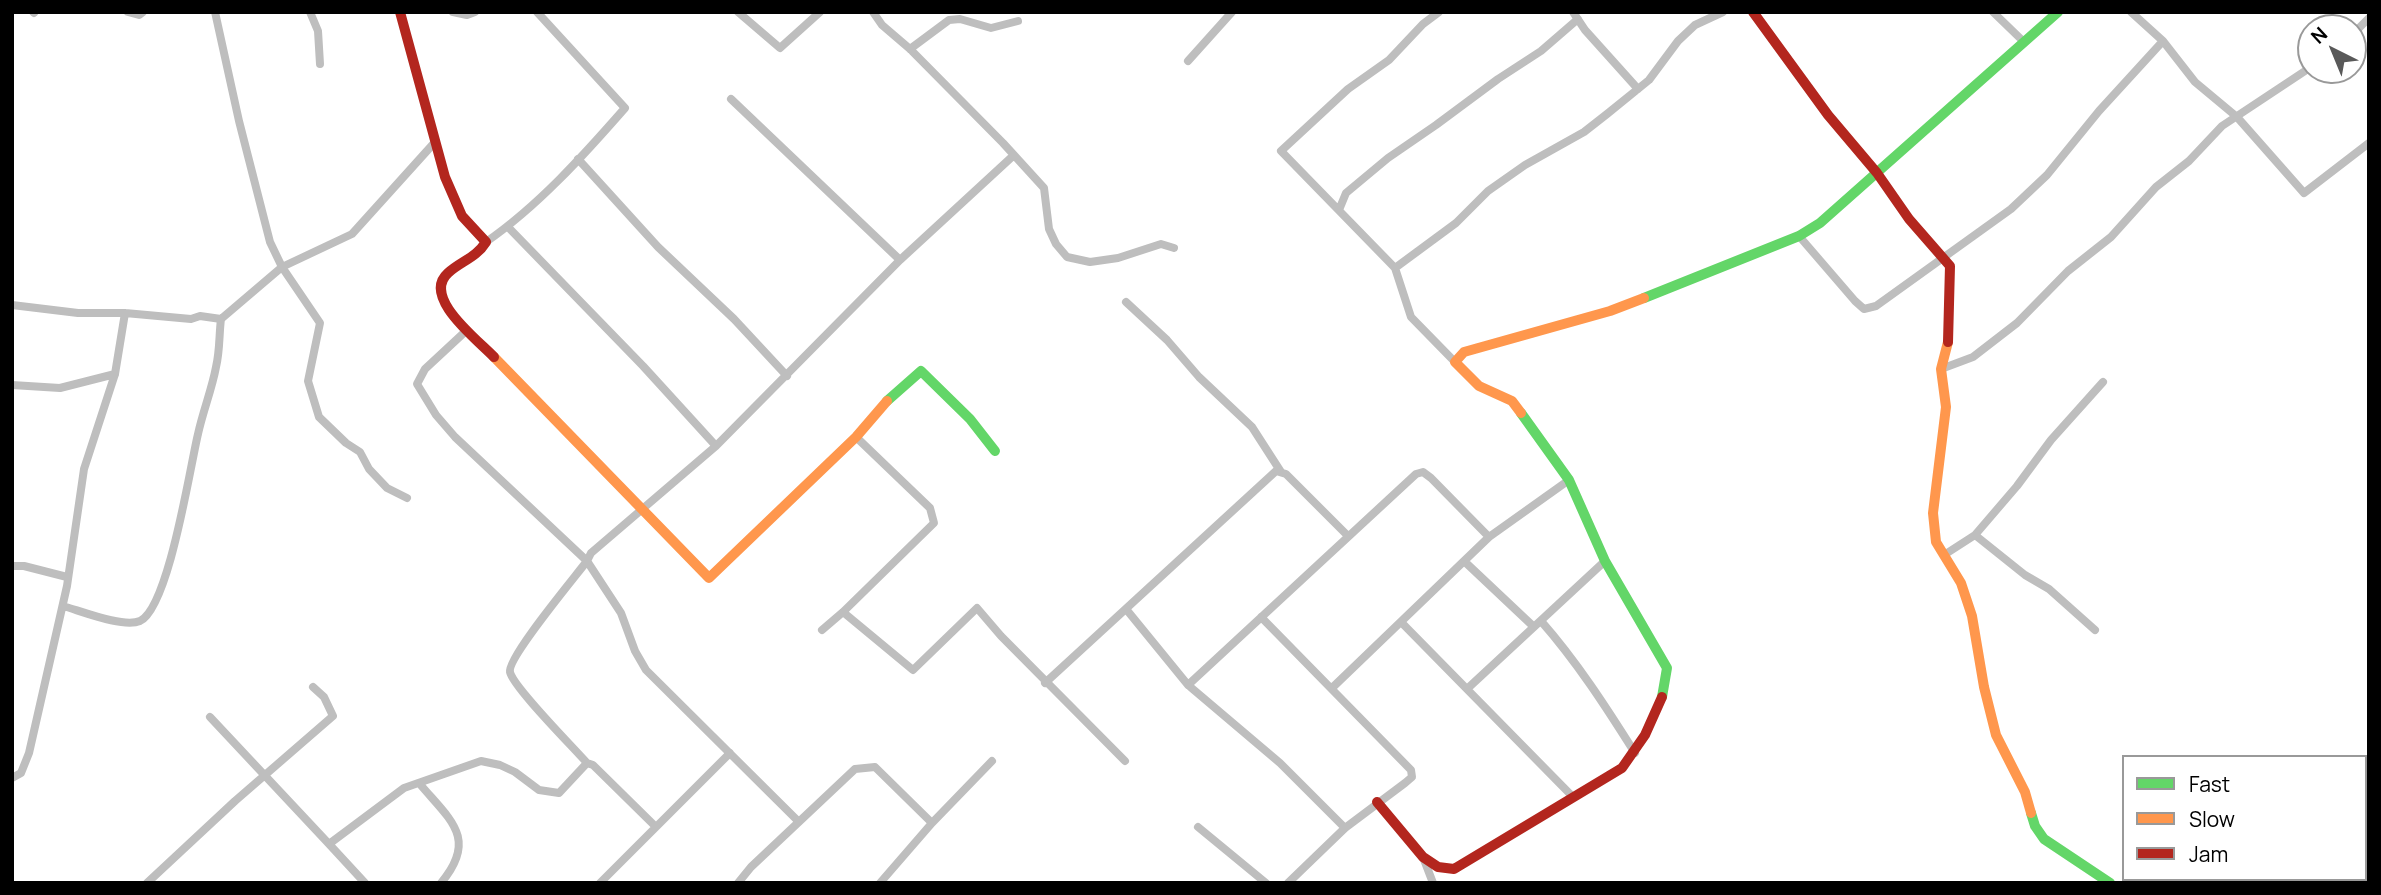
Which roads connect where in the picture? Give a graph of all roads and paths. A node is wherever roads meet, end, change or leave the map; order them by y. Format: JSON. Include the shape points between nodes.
{"nodes":[{"id":1,"x":128,"y":12,"type":"edge"},
{"id":2,"x":143,"y":12,"type":"edge"},
{"id":3,"x":215,"y":12,"type":"edge"},
{"id":4,"x":310,"y":12,"type":"edge"},
{"id":5,"x":400,"y":12,"type":"edge"},
{"id":6,"x":453,"y":12,"type":"edge"},
{"id":7,"x":475,"y":12,"type":"edge"},
{"id":8,"x":537,"y":12,"type":"edge"},
{"id":9,"x":738,"y":12,"type":"edge"},
{"id":10,"x":820,"y":12,"type":"edge"},
{"id":11,"x":873,"y":12,"type":"edge"},
{"id":12,"x":1232,"y":12,"type":"edge"},
{"id":13,"x":1439,"y":12,"type":"edge"},
{"id":14,"x":1723,"y":12,"type":"edge"},
{"id":15,"x":1753,"y":12,"type":"edge"},
{"id":16,"x":1993,"y":12,"type":"edge"},
{"id":17,"x":2058,"y":12,"type":"edge"},
{"id":18,"x":2131,"y":12,"type":"edge"},
{"id":19,"x":1575,"y":15,"type":"edge"},
{"id":20,"x":1697,"y":15,"type":"dead end"},
{"id":21,"x":1018,"y":21,"type":"dead end"},
{"id":22,"x":1695,"y":25,"type":"junction"},
{"id":23,"x":2024,"y":41,"type":"junction"},
{"id":24,"x":2163,"y":41,"type":"junction"},
{"id":25,"x":910,"y":49,"type":"junction"},
{"id":26,"x":1188,"y":61,"type":"dead end"},
{"id":27,"x":320,"y":64,"type":"dead end"},
{"id":28,"x":2297,"y":76,"type":"edge"},
{"id":29,"x":1638,"y":89,"type":"junction"},
{"id":30,"x":731,"y":99,"type":"dead end"},
{"id":31,"x":2236,"y":117,"type":"junction"},
{"id":32,"x":435,"y":142,"type":"junction"},
{"id":33,"x":2369,"y":144,"type":"edge"},
{"id":34,"x":1014,"y":155,"type":"junction"},
{"id":35,"x":578,"y":159,"type":"junction"},
{"id":36,"x":1877,"y":173,"type":"junction"},
{"id":37,"x":1339,"y":210,"type":"junction"},
{"id":38,"x":508,"y":227,"type":"junction"},
{"id":39,"x":1799,"y":236,"type":"junction"},
{"id":40,"x":486,"y":243,"type":"junction"},
{"id":41,"x":1174,"y":248,"type":"dead end"},
{"id":42,"x":1944,"y":257,"type":"junction"},
{"id":43,"x":900,"y":260,"type":"junction"},
{"id":44,"x":282,"y":267,"type":"junction"},
{"id":45,"x":1395,"y":268,"type":"junction"},
{"id":46,"x":1126,"y":302,"type":"dead end"},
{"id":47,"x":12,"y":305,"type":"edge"},
{"id":48,"x":125,"y":313,"type":"junction"},
{"id":49,"x":220,"y":318,"type":"junction"},
{"id":50,"x":467,"y":330,"type":"junction"},
{"id":51,"x":1455,"y":362,"type":"junction"},
{"id":52,"x":1941,"y":369,"type":"junction"},
{"id":53,"x":115,"y":374,"type":"junction"},
{"id":54,"x":787,"y":376,"type":"junction"},
{"id":55,"x":2103,"y":382,"type":"dead end"},
{"id":56,"x":12,"y":385,"type":"edge"},
{"id":57,"x":856,"y":437,"type":"junction"},
{"id":58,"x":716,"y":446,"type":"junction"},
{"id":59,"x":995,"y":451,"type":"dead end"},
{"id":60,"x":1281,"y":472,"type":"junction"},
{"id":61,"x":1569,"y":480,"type":"junction"},
{"id":62,"x":407,"y":498,"type":"dead end"},
{"id":63,"x":642,"y":512,"type":"junction"},
{"id":64,"x":1975,"y":535,"type":"junction"},
{"id":65,"x":1348,"y":536,"type":"junction"},
{"id":66,"x":1489,"y":537,"type":"junction"},
{"id":67,"x":1944,"y":555,"type":"junction"},
{"id":68,"x":587,"y":561,"type":"junction"},
{"id":69,"x":1464,"y":561,"type":"junction"},
{"id":70,"x":1605,"y":561,"type":"junction"},
{"id":71,"x":12,"y":566,"type":"edge"},
{"id":72,"x":67,"y":577,"type":"junction"},
{"id":73,"x":62,"y":606,"type":"junction"},
{"id":74,"x":1126,"y":609,"type":"junction"},
{"id":75,"x":843,"y":612,"type":"junction"},
{"id":76,"x":1261,"y":617,"type":"junction"},
{"id":77,"x":1401,"y":622,"type":"junction"},
{"id":78,"x":1538,"y":624,"type":"junction"},
{"id":79,"x":822,"y":630,"type":"dead end"},
{"id":80,"x":2095,"y":630,"type":"dead end"},
{"id":81,"x":1045,"y":682,"type":"junction"},
{"id":82,"x":1188,"y":685,"type":"junction"},
{"id":83,"x":313,"y":687,"type":"dead end"},
{"id":84,"x":1332,"y":688,"type":"junction"},
{"id":85,"x":1468,"y":689,"type":"junction"},
{"id":86,"x":211,"y":717,"type":"dead end"},
{"id":87,"x":730,"y":752,"type":"junction"},
{"id":88,"x":1635,"y":753,"type":"junction"},
{"id":89,"x":992,"y":761,"type":"dead end"},
{"id":90,"x":1125,"y":761,"type":"dead end"},
{"id":91,"x":587,"y":763,"type":"junction"},
{"id":92,"x":265,"y":774,"type":"junction"},
{"id":93,"x":12,"y":778,"type":"edge"},
{"id":94,"x":419,"y":783,"type":"junction"},
{"id":95,"x":1573,"y":797,"type":"junction"},
{"id":96,"x":1377,"y":803,"type":"junction"},
{"id":97,"x":799,"y":822,"type":"junction"},
{"id":98,"x":932,"y":824,"type":"junction"},
{"id":99,"x":656,"y":827,"type":"junction"},
{"id":100,"x":1198,"y":827,"type":"dead end"},
{"id":101,"x":1345,"y":828,"type":"junction"},
{"id":102,"x":329,"y":844,"type":"junction"},
{"id":103,"x":1423,"y":857,"type":"junction"},
{"id":104,"x":148,"y":883,"type":"edge"},
{"id":105,"x":365,"y":883,"type":"edge"},
{"id":106,"x":441,"y":883,"type":"edge"},
{"id":107,"x":600,"y":883,"type":"edge"},
{"id":108,"x":738,"y":883,"type":"edge"},
{"id":109,"x":880,"y":883,"type":"edge"},
{"id":110,"x":1266,"y":883,"type":"edge"},
{"id":111,"x":1288,"y":883,"type":"edge"},
{"id":112,"x":1433,"y":883,"type":"edge"},
{"id":113,"x":2110,"y":883,"type":"edge"}],
"edges":[{"from":1,"to":2,"type":"street"},
{"from":3,"to":44,"type":"street","via":[[270,242]]},
{"from":4,"to":27,"type":"street","via":[[318,31]]},
{"from":5,"to":32,"type":"street"},
{"from":6,"to":7,"type":"street"},
{"from":8,"to":35,"type":"street","via":[[625,108]]},
{"from":9,"to":10,"type":"street","via":[[780,48]]},
{"from":11,"to":25,"type":"street"},
{"from":12,"to":26,"type":"street"},
{"from":13,"to":37,"type":"street","via":[[1281,151]]},
{"from":14,"to":22,"type":"street"},
{"from":15,"to":36,"type":"street"},
{"from":16,"to":23,"type":"street"},
{"from":17,"to":23,"type":"street"},
{"from":18,"to":24,"type":"street"},
{"from":19,"to":29,"type":"street"},
{"from":19,"to":37,"type":"street","via":[[1541,51],[1388,158],[1346,193]]},
{"from":20,"to":22,"type":"street"},
{"from":21,"to":25,"type":"street","via":[[991,28],[949,20]]},
{"from":22,"to":29,"type":"street"},
{"from":23,"to":36,"type":"street"},
{"from":24,"to":31,"type":"street","via":[[2194,82]]},
{"from":24,"to":42,"type":"street","via":[[2047,175],[2011,209]]},
{"from":25,"to":34,"type":"street"},
{"from":28,"to":31,"type":"street"},
{"from":29,"to":45,"type":"street","via":[[1584,132],[1488,191],[1456,223]]},
{"from":30,"to":43,"type":"street"},
{"from":31,"to":33,"type":"street","via":[[2304,193]]},
{"from":31,"to":52,"type":"street","via":[[2017,323],[1973,357]]},
{"from":32,"to":40,"type":"street","via":[[462,216]]},
{"from":32,"to":44,"type":"street","via":[[352,234]]},
{"from":34,"to":41,"type":"street","via":[[1044,188],[1049,229],[1067,257],[1090,262],[1161,244]]},
{"from":34,"to":43,"type":"street"},
{"from":35,"to":38,"type":"street"},
{"from":35,"to":54,"type":"street"},
{"from":36,"to":39,"type":"street"},
{"from":36,"to":42,"type":"street","via":[[1909,219]]},
{"from":37,"to":45,"type":"street"},
{"from":38,"to":40,"type":"street"},
{"from":38,"to":58,"type":"street"},
{"from":39,"to":42,"type":"street","via":[[1864,309],[1876,306]]},
{"from":39,"to":51,"type":"street","via":[[1610,312],[1464,352]]},
{"from":40,"to":50,"type":"street","via":[[478,254],[443,277],[438,287],[447,309]]},
{"from":42,"to":52,"type":"street","via":[[1950,266],[1950,300]]},
{"from":43,"to":54,"type":"street"},
{"from":44,"to":49,"type":"street"},
{"from":44,"to":62,"type":"street","via":[[320,323],[308,382],[319,417],[360,452],[387,488]]},
{"from":45,"to":51,"type":"street","via":[[1411,317]]},
{"from":46,"to":60,"type":"street","via":[[1252,427]]},
{"from":47,"to":48,"type":"street"},
{"from":48,"to":49,"type":"street"},
{"from":48,"to":53,"type":"street"},
{"from":49,"to":73,"type":"street","via":[[217,365],[174,547],[147,615],[125,623]]},
{"from":50,"to":63,"type":"street"},
{"from":50,"to":68,"type":"street","via":[[425,369],[418,384],[455,437]]},
{"from":51,"to":61,"type":"street","via":[[1479,386],[1512,401]]},
{"from":52,"to":67,"type":"street","via":[[1946,408],[1933,513],[1936,542]]},
{"from":53,"to":56,"type":"street","via":[[60,388]]},
{"from":53,"to":72,"type":"street","via":[[84,469]]},
{"from":54,"to":58,"type":"street"},
{"from":55,"to":64,"type":"street"},
{"from":57,"to":59,"type":"street","via":[[921,371]]},
{"from":57,"to":63,"type":"street","via":[[709,578]]},
{"from":57,"to":75,"type":"street","via":[[930,509],[934,523]]},
{"from":58,"to":63,"type":"street"},
{"from":60,"to":65,"type":"street"},
{"from":60,"to":74,"type":"street","via":[[1273,473]]},
{"from":61,"to":66,"type":"street"},
{"from":61,"to":70,"type":"street"},
{"from":63,"to":68,"type":"street"},
{"from":64,"to":67,"type":"street"},
{"from":64,"to":80,"type":"street","via":[[2025,576],[2049,589]]},
{"from":65,"to":66,"type":"street","via":[[1423,472]]},
{"from":65,"to":76,"type":"street"},
{"from":66,"to":69,"type":"street"},
{"from":67,"to":113,"type":"street","via":[[1961,583],[1972,616],[1996,735],[2025,792],[2035,826],[2045,839]]},
{"from":68,"to":87,"type":"street","via":[[621,613],[646,670]]},
{"from":68,"to":91,"type":"street","via":[[521,648],[510,673]]},
{"from":69,"to":77,"type":"street"},
{"from":69,"to":78,"type":"street"},
{"from":70,"to":78,"type":"street"},
{"from":70,"to":88,"type":"street","via":[[1667,668],[1660,701]]},
{"from":71,"to":72,"type":"street"},
{"from":72,"to":73,"type":"street"},
{"from":73,"to":93,"type":"street","via":[[29,753],[21,773]]},
{"from":74,"to":81,"type":"street"},
{"from":74,"to":82,"type":"street"},
{"from":75,"to":79,"type":"street"},
{"from":75,"to":81,"type":"street","via":[[913,670],[977,608]]},
{"from":76,"to":82,"type":"street"},
{"from":76,"to":84,"type":"street"},
{"from":77,"to":84,"type":"street"},
{"from":77,"to":85,"type":"street"},
{"from":78,"to":85,"type":"street"},
{"from":78,"to":88,"type":"street","via":[[1568,652]]},
{"from":81,"to":90,"type":"street"},
{"from":82,"to":101,"type":"street","via":[[1280,763]]},
{"from":83,"to":92,"type":"street","via":[[333,716]]},
{"from":84,"to":96,"type":"street","via":[[1411,770],[1412,777]]},
{"from":85,"to":95,"type":"street"},
{"from":86,"to":92,"type":"street"},
{"from":87,"to":97,"type":"street"},
{"from":87,"to":99,"type":"street"},
{"from":88,"to":95,"type":"street","via":[[1622,768]]},
{"from":89,"to":98,"type":"street"},
{"from":91,"to":94,"type":"street","via":[[559,793],[539,790],[515,772],[481,761]]},
{"from":91,"to":99,"type":"street"},
{"from":92,"to":102,"type":"street"},
{"from":92,"to":104,"type":"street"},
{"from":94,"to":102,"type":"street","via":[[404,788]]},
{"from":94,"to":106,"type":"street","via":[[453,823],[461,842],[457,861]]},
{"from":95,"to":103,"type":"street","via":[[1454,869],[1438,867]]},
{"from":96,"to":101,"type":"street"},
{"from":96,"to":103,"type":"street"},
{"from":97,"to":98,"type":"street","via":[[855,769],[875,767]]},
{"from":97,"to":108,"type":"street"},
{"from":98,"to":109,"type":"street"},
{"from":99,"to":107,"type":"street"},
{"from":100,"to":110,"type":"street"},
{"from":101,"to":111,"type":"street"},
{"from":102,"to":105,"type":"street"},
{"from":103,"to":112,"type":"street"}]}
